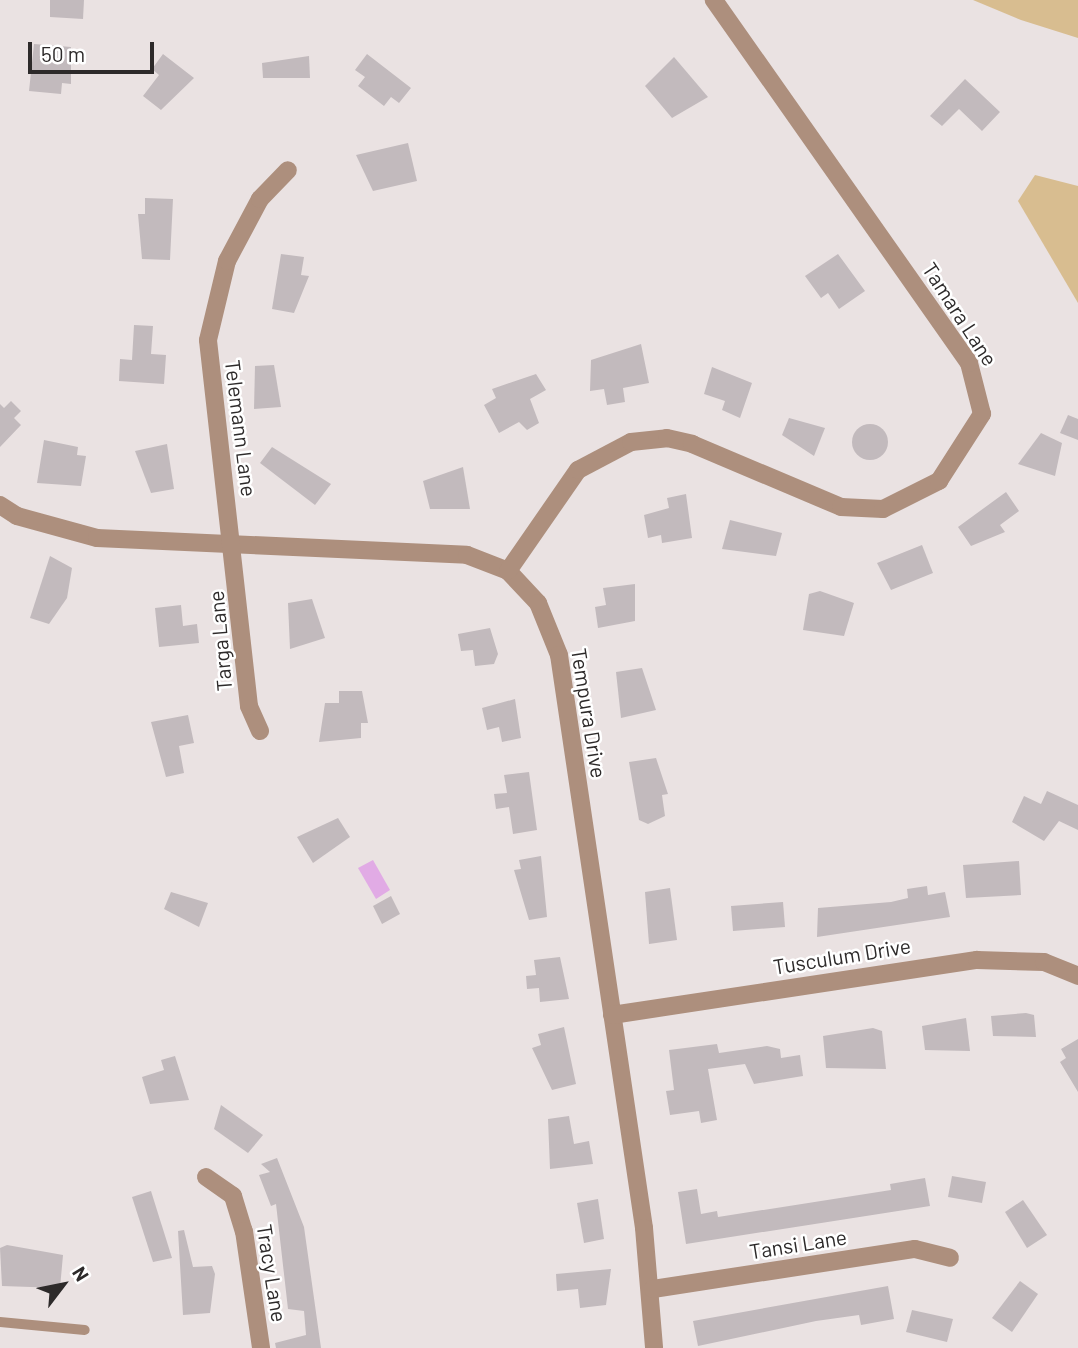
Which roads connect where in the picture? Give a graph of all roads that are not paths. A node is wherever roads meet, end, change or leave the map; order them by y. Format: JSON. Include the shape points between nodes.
{"nodes":[{"id":1,"x":714,"y":0,"type":"edge"},
{"id":2,"x":288,"y":170,"type":"dead end"},
{"id":3,"x":0,"y":505,"type":"edge"},
{"id":4,"x":233,"y":545,"type":"junction"},
{"id":5,"x":508,"y":571,"type":"junction"},
{"id":6,"x":260,"y":731,"type":"dead end"},
{"id":7,"x":1076,"y":968,"type":"edge"},
{"id":8,"x":612,"y":1015,"type":"junction"},
{"id":9,"x":206,"y":1177,"type":"dead end"},
{"id":10,"x":950,"y":1258,"type":"dead end"},
{"id":11,"x":653,"y":1289,"type":"junction"},
{"id":12,"x":0,"y":1322,"type":"edge"},
{"id":13,"x":85,"y":1330,"type":"dead end"},
{"id":14,"x":261,"y":1348,"type":"edge"},
{"id":15,"x":654,"y":1348,"type":"edge"}],
"edges":[{"from":1,"to":5,"type":"street","name":"Tamara Lane","via":[[969,363],[982,414],[939,481],[883,509],[841,507],[692,444],[667,438],[631,442],[579,470]]},
{"from":2,"to":4,"type":"street","name":"Telemann Lane","via":[[260,200],[227,261],[208,340]]},
{"from":3,"to":4,"type":"street","name":"Tempura Drive","via":[[17,516],[97,538]]},
{"from":4,"to":5,"type":"street","name":"Tempura Drive","via":[[467,555]]},
{"from":4,"to":6,"type":"street","name":"Targa Lane","via":[[248,706]]},
{"from":5,"to":8,"type":"street","name":"Tempura Drive","via":[[538,603],[559,655]]},
{"from":7,"to":8,"type":"street","name":"Tusculum Drive","via":[[977,960]]},
{"from":8,"to":11,"type":"street","name":"Tempura Drive"},
{"from":9,"to":14,"type":"street","name":"Tracy Lane","via":[[233,1196],[244,1231]]},
{"from":10,"to":11,"type":"street","name":"Tansi Lane","via":[[915,1249]]},
{"from":11,"to":15,"type":"street","name":"Tempura Drive"},
{"from":12,"to":13,"type":"lane"}]}
